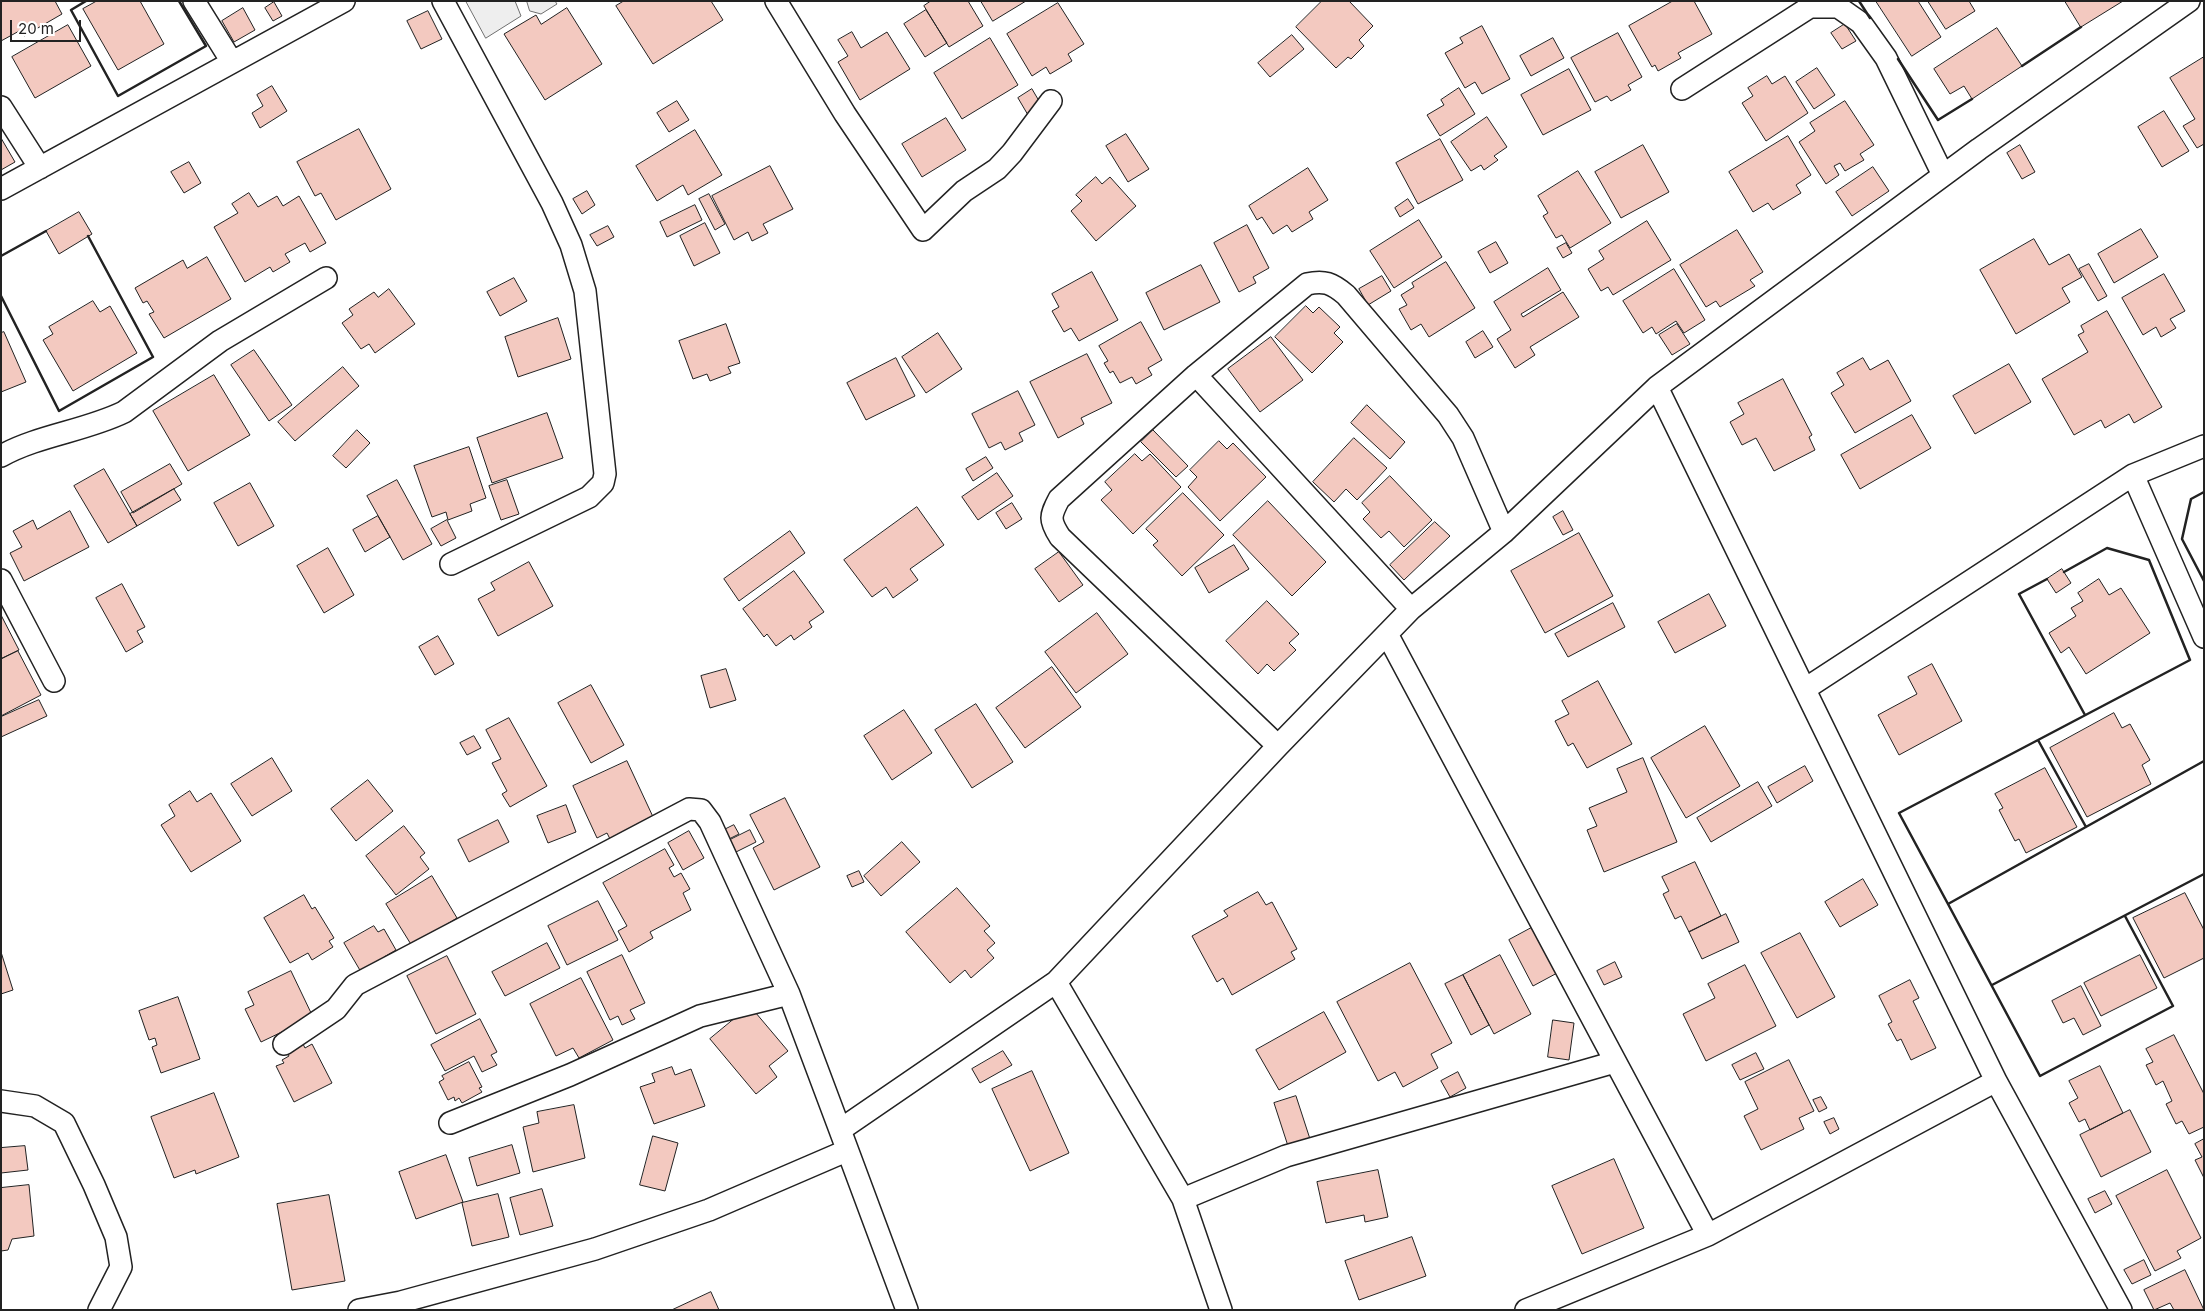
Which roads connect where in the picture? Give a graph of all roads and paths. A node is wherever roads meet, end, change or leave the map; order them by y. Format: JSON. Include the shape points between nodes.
{"nodes":[{"id":1,"x":194,"y":1,"type":"edge"},
{"id":2,"x":344,"y":1,"type":"edge"},
{"id":3,"x":443,"y":1,"type":"edge"},
{"id":4,"x":776,"y":1,"type":"edge"},
{"id":5,"x":2189,"y":1,"type":"edge"},
{"id":6,"x":232,"y":62,"type":"junction"},
{"id":7,"x":1682,"y":89,"type":"dead end"},
{"id":8,"x":1051,"y":100,"type":"dead end"},
{"id":9,"x":1,"y":107,"type":"edge"},
{"id":10,"x":40,"y":168,"type":"junction"},
{"id":11,"x":1943,"y":175,"type":"junction"},
{"id":12,"x":1,"y":189,"type":"edge"},
{"id":13,"x":326,"y":278,"type":"dead end"},
{"id":14,"x":1196,"y":376,"type":"junction"},
{"id":15,"x":1657,"y":387,"type":"junction"},
{"id":16,"x":2204,"y":446,"type":"edge"},
{"id":17,"x":1,"y":456,"type":"edge"},
{"id":18,"x":2133,"y":475,"type":"junction"},
{"id":19,"x":1504,"y":532,"type":"junction"},
{"id":20,"x":451,"y":564,"type":"dead end"},
{"id":21,"x":1,"y":580,"type":"edge"},
{"id":22,"x":1411,"y":609,"type":"junction"},
{"id":23,"x":1387,"y":634,"type":"junction"},
{"id":24,"x":2204,"y":637,"type":"edge"},
{"id":25,"x":54,"y":681,"type":"dead end"},
{"id":26,"x":1805,"y":689,"type":"junction"},
{"id":27,"x":1278,"y":746,"type":"junction"},
{"id":28,"x":1056,"y":982,"type":"junction"},
{"id":29,"x":789,"y":994,"type":"junction"},
{"id":30,"x":284,"y":1044,"type":"dead end"},
{"id":31,"x":1615,"y":1062,"type":"junction"},
{"id":32,"x":1996,"y":1082,"type":"junction"},
{"id":33,"x":1,"y":1100,"type":"edge"},
{"id":34,"x":450,"y":1123,"type":"dead end"},
{"id":35,"x":840,"y":1130,"type":"junction"},
{"id":36,"x":846,"y":1151,"type":"junction"},
{"id":37,"x":1183,"y":1199,"type":"junction"},
{"id":38,"x":1708,"y":1236,"type":"junction"},
{"id":39,"x":99,"y":1310,"type":"edge"},
{"id":40,"x":359,"y":1310,"type":"edge"},
{"id":41,"x":907,"y":1310,"type":"edge"},
{"id":42,"x":1221,"y":1310,"type":"edge"},
{"id":43,"x":1526,"y":1310,"type":"edge"},
{"id":44,"x":2121,"y":1310,"type":"edge"}],
"edges":[{"from":1,"to":6,"type":"street"},
{"from":2,"to":6,"type":"street"},
{"from":3,"to":20,"type":"street","via":[[552,203],[571,245],[585,291],[605,474],[603,482],[589,497]]},
{"from":4,"to":8,"type":"street","via":[[845,114],[923,230],[964,191],[997,169]]},
{"from":5,"to":11,"type":"street"},
{"from":6,"to":10,"type":"street"},
{"from":7,"to":11,"type":"street","via":[[1810,6],[1838,7],[1861,23],[1886,58]]},
{"from":9,"to":10,"type":"street"},
{"from":10,"to":12,"type":"street"},
{"from":11,"to":15,"type":"street"},
{"from":13,"to":17,"type":"street","via":[[220,341],[124,412]]},
{"from":14,"to":19,"type":"street","via":[[1307,284],[1322,281],[1335,286],[1464,438]]},
{"from":14,"to":22,"type":"street"},
{"from":14,"to":27,"type":"street","via":[[1059,499],[1051,514],[1052,525],[1060,537]]},
{"from":15,"to":19,"type":"street"},
{"from":15,"to":26,"type":"street"},
{"from":16,"to":18,"type":"street"},
{"from":18,"to":24,"type":"street"},
{"from":18,"to":26,"type":"street"},
{"from":19,"to":22,"type":"street"},
{"from":21,"to":25,"type":"street"},
{"from":22,"to":23,"type":"street"},
{"from":23,"to":27,"type":"street"},
{"from":23,"to":31,"type":"street"},
{"from":26,"to":32,"type":"street"},
{"from":27,"to":28,"type":"street"},
{"from":28,"to":35,"type":"street"},
{"from":28,"to":37,"type":"street"},
{"from":29,"to":30,"type":"street","via":[[710,822],[700,810],[689,809],[355,986],[336,1009]]},
{"from":29,"to":34,"type":"street","via":[[700,1016],[570,1075]]},
{"from":29,"to":35,"type":"street"},
{"from":31,"to":37,"type":"street","via":[[1286,1156]]},
{"from":31,"to":38,"type":"street"},
{"from":32,"to":38,"type":"street"},
{"from":32,"to":44,"type":"street"},
{"from":33,"to":39,"type":"street","via":[[35,1106],[64,1123],[94,1185],[116,1237],[121,1267]]},
{"from":35,"to":36,"type":"street"},
{"from":36,"to":40,"type":"street","via":[[709,1210],[595,1249],[401,1302]]},
{"from":36,"to":41,"type":"street"},
{"from":37,"to":42,"type":"street"},
{"from":38,"to":43,"type":"street"}]}
